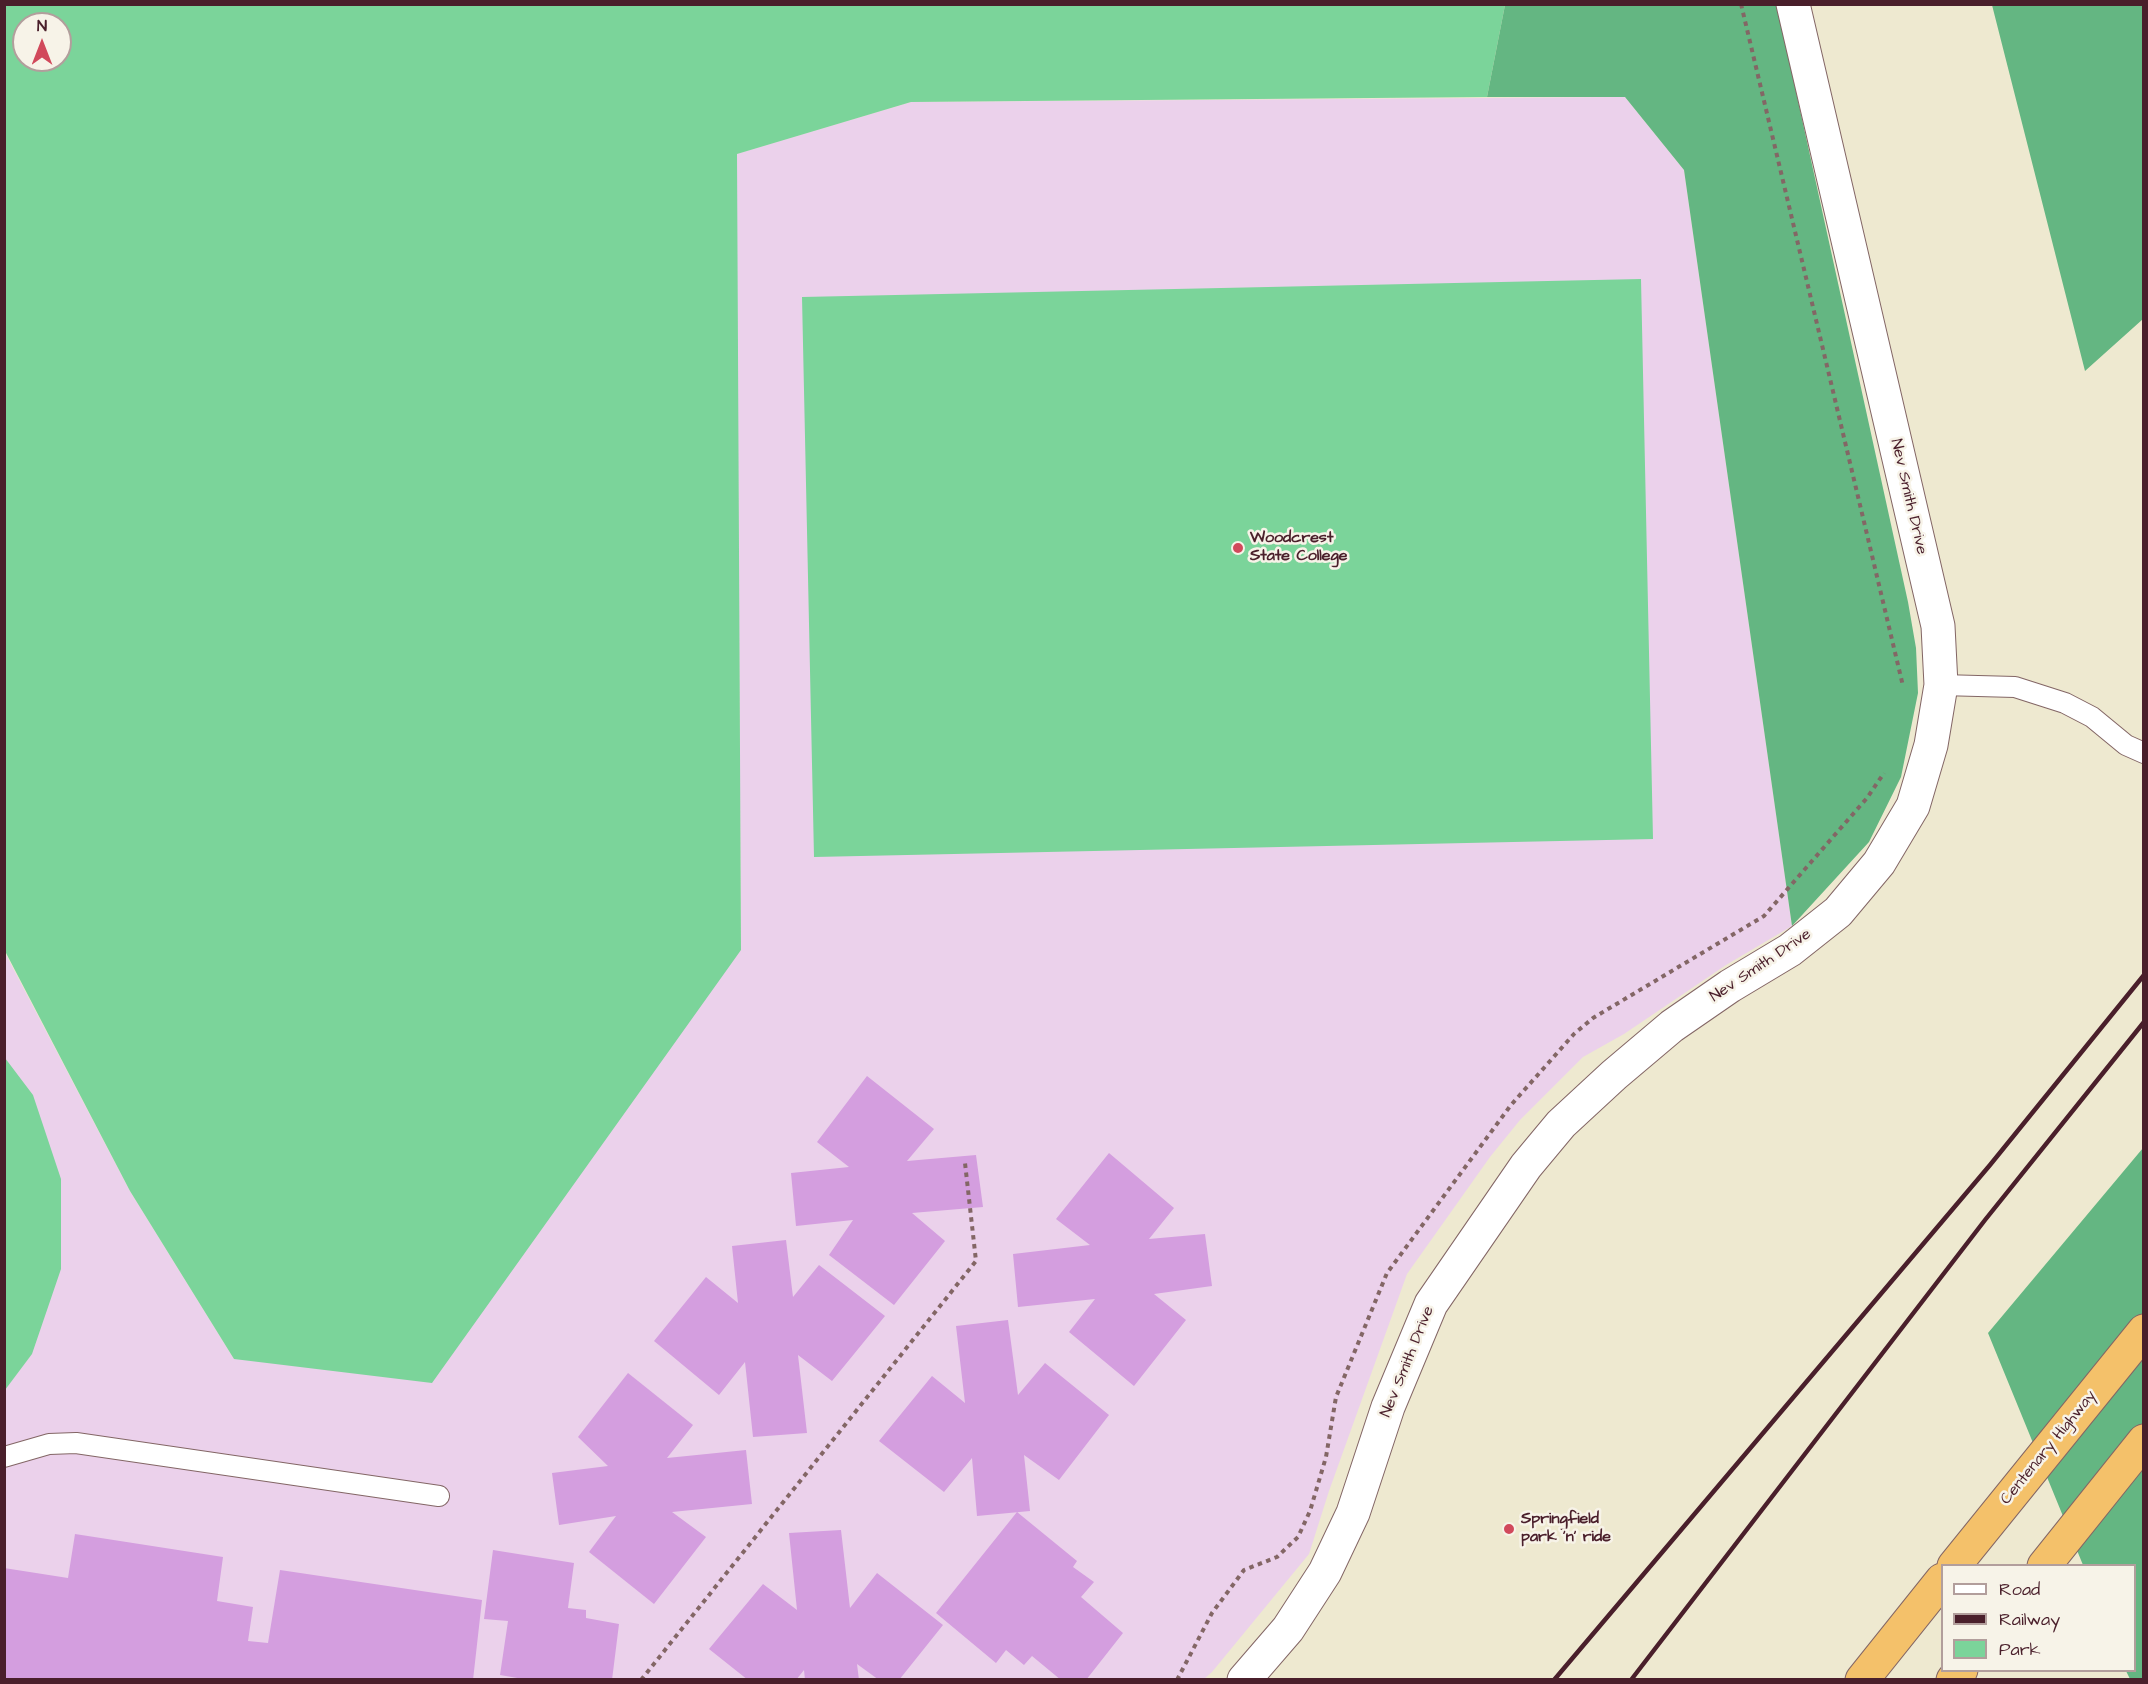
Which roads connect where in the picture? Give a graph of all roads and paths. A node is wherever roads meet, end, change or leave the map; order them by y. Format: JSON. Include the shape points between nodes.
{"nodes":[{"id":1,"x":1741,"y":4,"type":"edge"},
{"id":2,"x":1793,"y":4,"type":"edge"},
{"id":3,"x":1941,"y":685,"type":"junction"},
{"id":4,"x":1903,"y":688,"type":"dead end"},
{"id":5,"x":2144,"y":753,"type":"edge"},
{"id":6,"x":1886,"y":770,"type":"dead end"},
{"id":7,"x":965,"y":1163,"type":"dead end"},
{"id":8,"x":2144,"y":1331,"type":"edge"},
{"id":9,"x":2144,"y":1442,"type":"edge"},
{"id":10,"x":4,"y":1456,"type":"edge"},
{"id":11,"x":438,"y":1496,"type":"dead end"},
{"id":12,"x":1956,"y":1564,"type":"edge"},
{"id":13,"x":2046,"y":1564,"type":"edge"},
{"id":14,"x":1941,"y":1581,"type":"edge"},
{"id":15,"x":641,"y":1680,"type":"edge"},
{"id":16,"x":1177,"y":1680,"type":"edge"},
{"id":17,"x":1244,"y":1680,"type":"edge"},
{"id":18,"x":1862,"y":1680,"type":"edge"}],
"edges":[{"from":1,"to":4,"type":"path"},
{"from":2,"to":3,"type":"street","name":"Nev Smith Drive","via":[[1938,626]]},
{"from":3,"to":5,"type":"lane","via":[[2015,687],[2065,703]]},
{"from":3,"to":17,"type":"street","name":"Nev Smith Drive","via":[[1931,745],[1913,806],[1879,863],[1838,912],[1790,950],[1672,1026],[1614,1074],[1561,1124],[1512,1185],[1431,1304],[1388,1407],[1353,1513],[1325,1572],[1288,1629]]},
{"from":6,"to":16,"type":"path","via":[[1867,798],[1764,916],[1593,1018],[1511,1105],[1387,1273],[1335,1397],[1326,1457],[1298,1538],[1277,1557],[1244,1570],[1212,1613]]},
{"from":7,"to":15,"type":"path","via":[[975,1261]]},
{"from":8,"to":12,"type":"highway","name":"Centenary Highway"},
{"from":9,"to":13,"type":"highway"},
{"from":10,"to":11,"type":"lane","via":[[49,1444],[76,1443]]},
{"from":14,"to":18,"type":"highway"}]}
